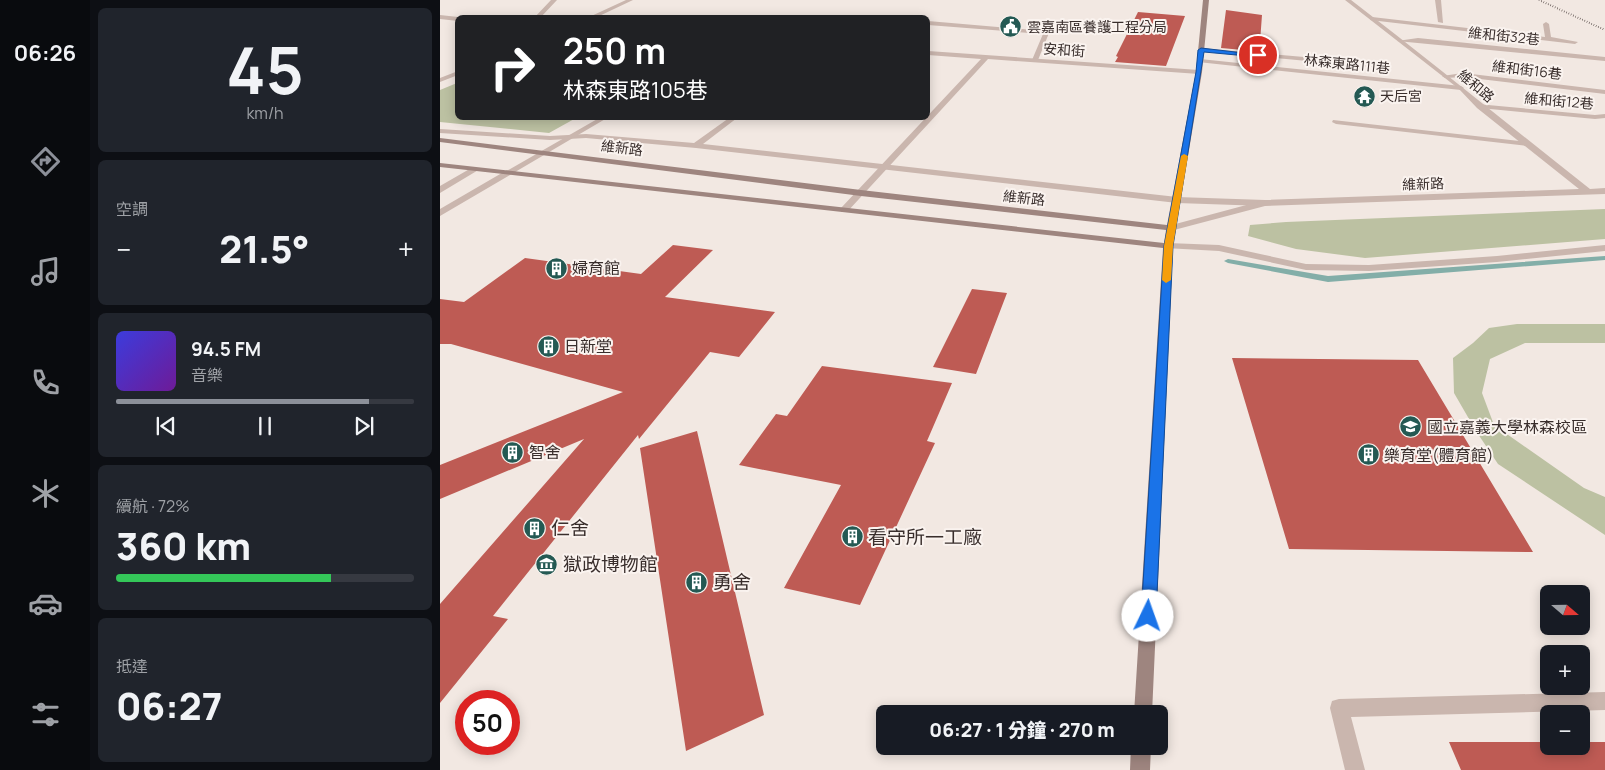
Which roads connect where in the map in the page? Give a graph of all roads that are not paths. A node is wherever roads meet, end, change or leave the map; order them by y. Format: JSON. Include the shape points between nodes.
{"nodes":[{"id":1,"x":554,"y":0,"type":"edge"},
{"id":2,"x":630,"y":0,"type":"edge"},
{"id":3,"x":1206,"y":0,"type":"edge"},
{"id":4,"x":1348,"y":0,"type":"edge"},
{"id":5,"x":1438,"y":0,"type":"edge"},
{"id":6,"x":539,"y":15,"type":"edge"},
{"id":7,"x":596,"y":15,"type":"edge"},
{"id":8,"x":440,"y":17,"type":"edge"},
{"id":9,"x":455,"y":19,"type":"edge"},
{"id":10,"x":1372,"y":19,"type":"junction"},
{"id":11,"x":1441,"y":22,"type":"dead end"},
{"id":12,"x":930,"y":23,"type":"edge"},
{"id":13,"x":1546,"y":24,"type":"dead end"},
{"id":14,"x":1548,"y":39,"type":"junction"},
{"id":15,"x":1400,"y":41,"type":"junction"},
{"id":16,"x":1575,"y":42,"type":"dead end"},
{"id":17,"x":1201,"y":50,"type":"junction"},
{"id":18,"x":930,"y":53,"type":"edge"},
{"id":19,"x":986,"y":57,"type":"junction"},
{"id":20,"x":1605,"y":59,"type":"edge"},
{"id":21,"x":1035,"y":60,"type":"junction"},
{"id":22,"x":1200,"y":61,"type":"junction"},
{"id":23,"x":1372,"y":66,"type":"dead end"},
{"id":24,"x":1199,"y":72,"type":"junction"},
{"id":25,"x":455,"y":74,"type":"edge"},
{"id":26,"x":1445,"y":76,"type":"junction"},
{"id":27,"x":440,"y":80,"type":"edge"},
{"id":28,"x":1461,"y":88,"type":"junction"},
{"id":29,"x":1605,"y":92,"type":"edge"},
{"id":30,"x":1480,"y":106,"type":"junction"},
{"id":31,"x":1605,"y":116,"type":"edge"},
{"id":32,"x":930,"y":119,"type":"edge"},
{"id":33,"x":599,"y":120,"type":"edge"},
{"id":34,"x":730,"y":120,"type":"edge"},
{"id":35,"x":929,"y":120,"type":"edge"},
{"id":36,"x":1336,"y":122,"type":"dead end"},
{"id":37,"x":440,"y":131,"type":"edge"},
{"id":38,"x":568,"y":137,"type":"junction"},
{"id":39,"x":440,"y":140,"type":"edge"},
{"id":40,"x":1528,"y":144,"type":"junction"},
{"id":41,"x":696,"y":146,"type":"junction"},
{"id":42,"x":543,"y":152,"type":"junction"},
{"id":43,"x":440,"y":165,"type":"edge"},
{"id":44,"x":886,"y":167,"type":"junction"},
{"id":45,"x":476,"y":169,"type":"junction"},
{"id":46,"x":507,"y":173,"type":"junction"},
{"id":47,"x":440,"y":190,"type":"edge"},
{"id":48,"x":1605,"y":191,"type":"edge"},
{"id":49,"x":1588,"y":192,"type":"junction"},
{"id":50,"x":860,"y":193,"type":"junction"},
{"id":51,"x":1176,"y":200,"type":"junction"},
{"id":52,"x":1264,"y":203,"type":"junction"},
{"id":53,"x":844,"y":210,"type":"junction"},
{"id":54,"x":440,"y":213,"type":"edge"},
{"id":55,"x":1171,"y":228,"type":"junction"},
{"id":56,"x":1168,"y":246,"type":"junction"},
{"id":57,"x":1605,"y":248,"type":"edge"},
{"id":58,"x":1605,"y":701,"type":"edge"},
{"id":59,"x":1143,"y":705,"type":"edge"},
{"id":60,"x":1141,"y":755,"type":"edge"},
{"id":61,"x":1140,"y":770,"type":"edge"},
{"id":62,"x":1355,"y":770,"type":"edge"}],
"edges":[{"from":1,"to":6,"type":"street"},
{"from":2,"to":7,"type":"street"},
{"from":3,"to":17,"type":"street"},
{"from":4,"to":10,"type":"street","name":"維和路"},
{"from":5,"to":11,"type":"street"},
{"from":8,"to":9,"type":"street"},
{"from":10,"to":14,"type":"street"},
{"from":10,"to":15,"type":"street","name":"維和路"},
{"from":12,"to":21,"type":"street","via":[[1046,33]]},
{"from":13,"to":14,"type":"street"},
{"from":14,"to":16,"type":"street"},
{"from":15,"to":20,"type":"street","name":"維和街32巷","via":[[1418,40]]},
{"from":15,"to":26,"type":"street","name":"維和路"},
{"from":17,"to":22,"type":"street"},
{"from":17,"to":23,"type":"street"},
{"from":18,"to":19,"type":"street","name":"安和街"},
{"from":19,"to":21,"type":"street","name":"安和街"},
{"from":19,"to":32,"type":"street"},
{"from":21,"to":24,"type":"street","name":"安和街"},
{"from":22,"to":24,"type":"street"},
{"from":22,"to":28,"type":"street","name":"林森東路111巷"},
{"from":24,"to":51,"type":"street"},
{"from":25,"to":27,"type":"street"},
{"from":26,"to":28,"type":"street","name":"維和路"},
{"from":26,"to":29,"type":"street","name":"維和街16巷","via":[[1463,75]]},
{"from":28,"to":30,"type":"street","name":"維和路"},
{"from":30,"to":31,"type":"street","name":"維和街12巷"},
{"from":30,"to":40,"type":"street","name":"維和路"},
{"from":33,"to":38,"type":"street"},
{"from":34,"to":41,"type":"street"},
{"from":35,"to":44,"type":"street"},
{"from":36,"to":40,"type":"street"},
{"from":37,"to":38,"type":"street"},
{"from":38,"to":41,"type":"street"},
{"from":38,"to":42,"type":"street"},
{"from":39,"to":42,"type":"street","name":"維新路"},
{"from":40,"to":49,"type":"street","name":"維和路"},
{"from":41,"to":44,"type":"street"},
{"from":42,"to":46,"type":"street"},
{"from":42,"to":50,"type":"street","name":"維新路"},
{"from":43,"to":45,"type":"street","name":"維新路"},
{"from":44,"to":50,"type":"street"},
{"from":44,"to":51,"type":"street"},
{"from":45,"to":46,"type":"street","name":"維新路"},
{"from":45,"to":47,"type":"street"},
{"from":46,"to":53,"type":"street","name":"維新路"},
{"from":46,"to":54,"type":"street"},
{"from":48,"to":49,"type":"street","name":"維新路"},
{"from":49,"to":52,"type":"street","name":"維新路"},
{"from":50,"to":53,"type":"street"},
{"from":50,"to":55,"type":"street","name":"維新路"},
{"from":51,"to":52,"type":"street"},
{"from":51,"to":55,"type":"street"},
{"from":52,"to":55,"type":"street","name":"維新路"},
{"from":53,"to":56,"type":"street","name":"維新路"},
{"from":55,"to":56,"type":"street"},
{"from":56,"to":57,"type":"street","via":[[1219,248],[1306,267],[1360,268]]},
{"from":56,"to":59,"type":"street"},
{"from":58,"to":62,"type":"street","via":[[1339,708]]},
{"from":60,"to":61,"type":"street"}]}
